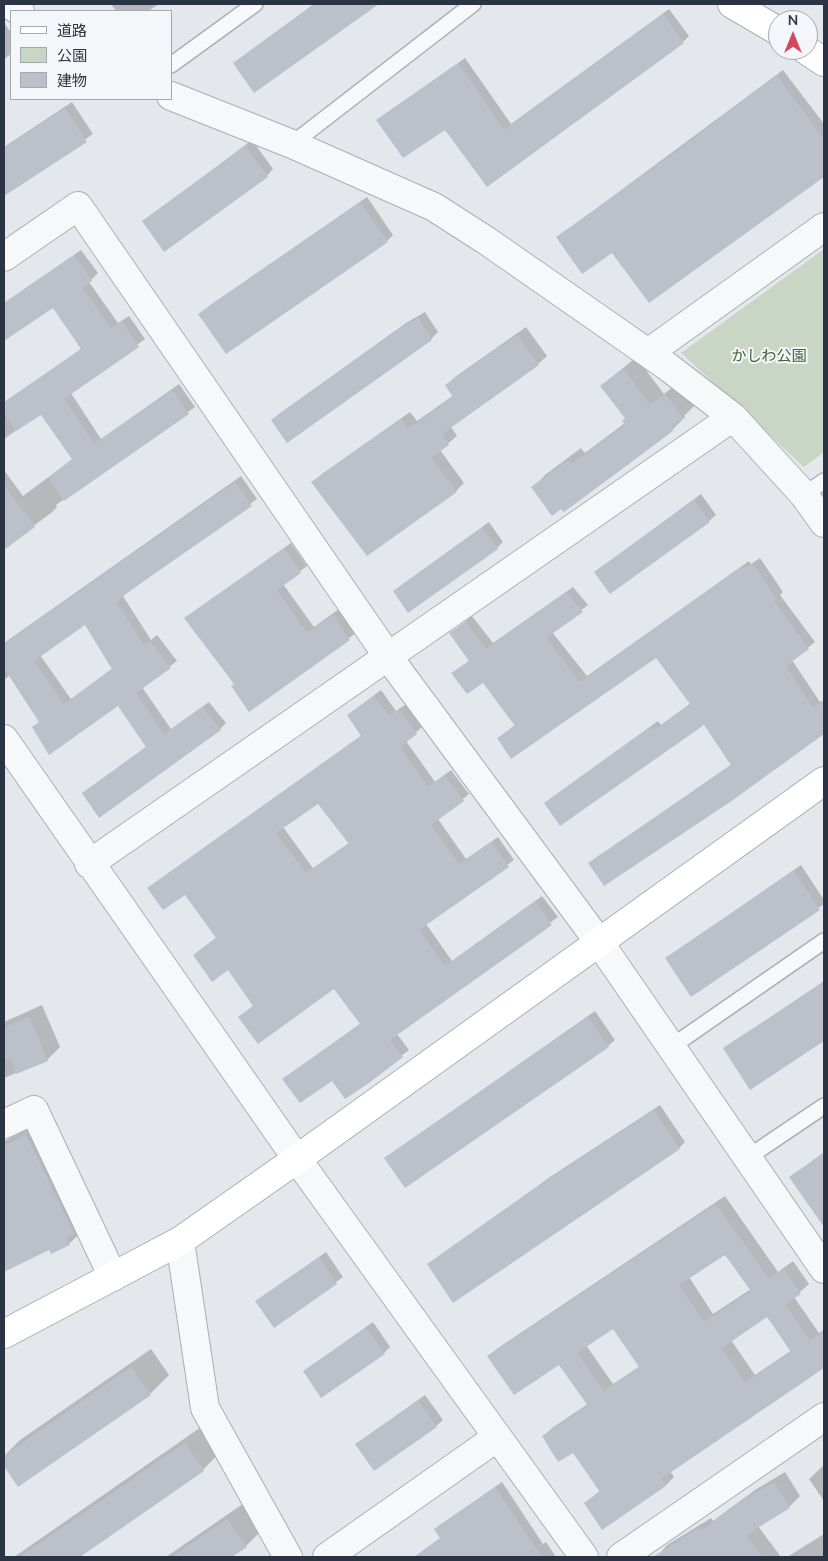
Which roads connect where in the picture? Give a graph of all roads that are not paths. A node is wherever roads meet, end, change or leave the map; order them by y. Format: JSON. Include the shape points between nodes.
{"nodes":[{"id":1,"x":255,"y":4,"type":"edge"},
{"id":2,"x":473,"y":4,"type":"edge"},
{"id":3,"x":732,"y":4,"type":"edge"},
{"id":4,"x":768,"y":24,"type":"edge"},
{"id":5,"x":172,"y":64,"type":"edge"},
{"id":6,"x":172,"y":96,"type":"edge"},
{"id":7,"x":292,"y":144,"type":"junction"},
{"id":8,"x":824,"y":227,"type":"edge"},
{"id":9,"x":4,"y":257,"type":"edge"},
{"id":10,"x":648,"y":353,"type":"junction"},
{"id":11,"x":733,"y":417,"type":"junction"},
{"id":12,"x":814,"y":488,"type":"edge"},
{"id":13,"x":824,"y":523,"type":"edge"},
{"id":14,"x":389,"y":658,"type":"junction"},
{"id":15,"x":4,"y":739,"type":"edge"},
{"id":16,"x":822,"y":789,"type":"edge"},
{"id":17,"x":89,"y":864,"type":"junction"},
{"id":18,"x":824,"y":941,"type":"edge"},
{"id":19,"x":599,"y":942,"type":"junction"},
{"id":20,"x":671,"y":1047,"type":"junction"},
{"id":21,"x":824,"y":1106,"type":"edge"},
{"id":22,"x":4,"y":1124,"type":"edge"},
{"id":23,"x":747,"y":1158,"type":"junction"},
{"id":24,"x":298,"y":1159,"type":"junction"},
{"id":25,"x":180,"y":1241,"type":"junction"},
{"id":26,"x":820,"y":1254,"type":"edge"},
{"id":27,"x":113,"y":1277,"type":"junction"},
{"id":28,"x":4,"y":1334,"type":"edge"},
{"id":29,"x":824,"y":1417,"type":"edge"},
{"id":30,"x":496,"y":1438,"type":"junction"},
{"id":31,"x":288,"y":1557,"type":"edge"},
{"id":32,"x":327,"y":1557,"type":"edge"},
{"id":33,"x":584,"y":1557,"type":"edge"},
{"id":34,"x":620,"y":1557,"type":"edge"}],
"edges":[{"from":1,"to":5,"type":"lane"},
{"from":2,"to":7,"type":"lane"},
{"from":3,"to":4,"type":"street"},
{"from":6,"to":7,"type":"street"},
{"from":7,"to":10,"type":"street","via":[[434,207]]},
{"from":8,"to":10,"type":"street"},
{"from":9,"to":14,"type":"street","via":[[78,206]]},
{"from":10,"to":11,"type":"street"},
{"from":11,"to":12,"type":"street"},
{"from":11,"to":14,"type":"street"},
{"from":12,"to":13,"type":"street"},
{"from":14,"to":17,"type":"street"},
{"from":14,"to":19,"type":"street"},
{"from":15,"to":17,"type":"street"},
{"from":16,"to":19,"type":"street"},
{"from":17,"to":24,"type":"street"},
{"from":18,"to":20,"type":"lane"},
{"from":19,"to":20,"type":"street"},
{"from":19,"to":24,"type":"street"},
{"from":20,"to":23,"type":"street"},
{"from":21,"to":23,"type":"lane"},
{"from":22,"to":27,"type":"street","via":[[34,1110]]},
{"from":23,"to":26,"type":"street"},
{"from":24,"to":25,"type":"street"},
{"from":24,"to":30,"type":"street"},
{"from":25,"to":27,"type":"street"},
{"from":25,"to":31,"type":"street","via":[[205,1408]]},
{"from":27,"to":28,"type":"street"},
{"from":29,"to":34,"type":"street"},
{"from":30,"to":32,"type":"street"},
{"from":30,"to":33,"type":"street"}]}
